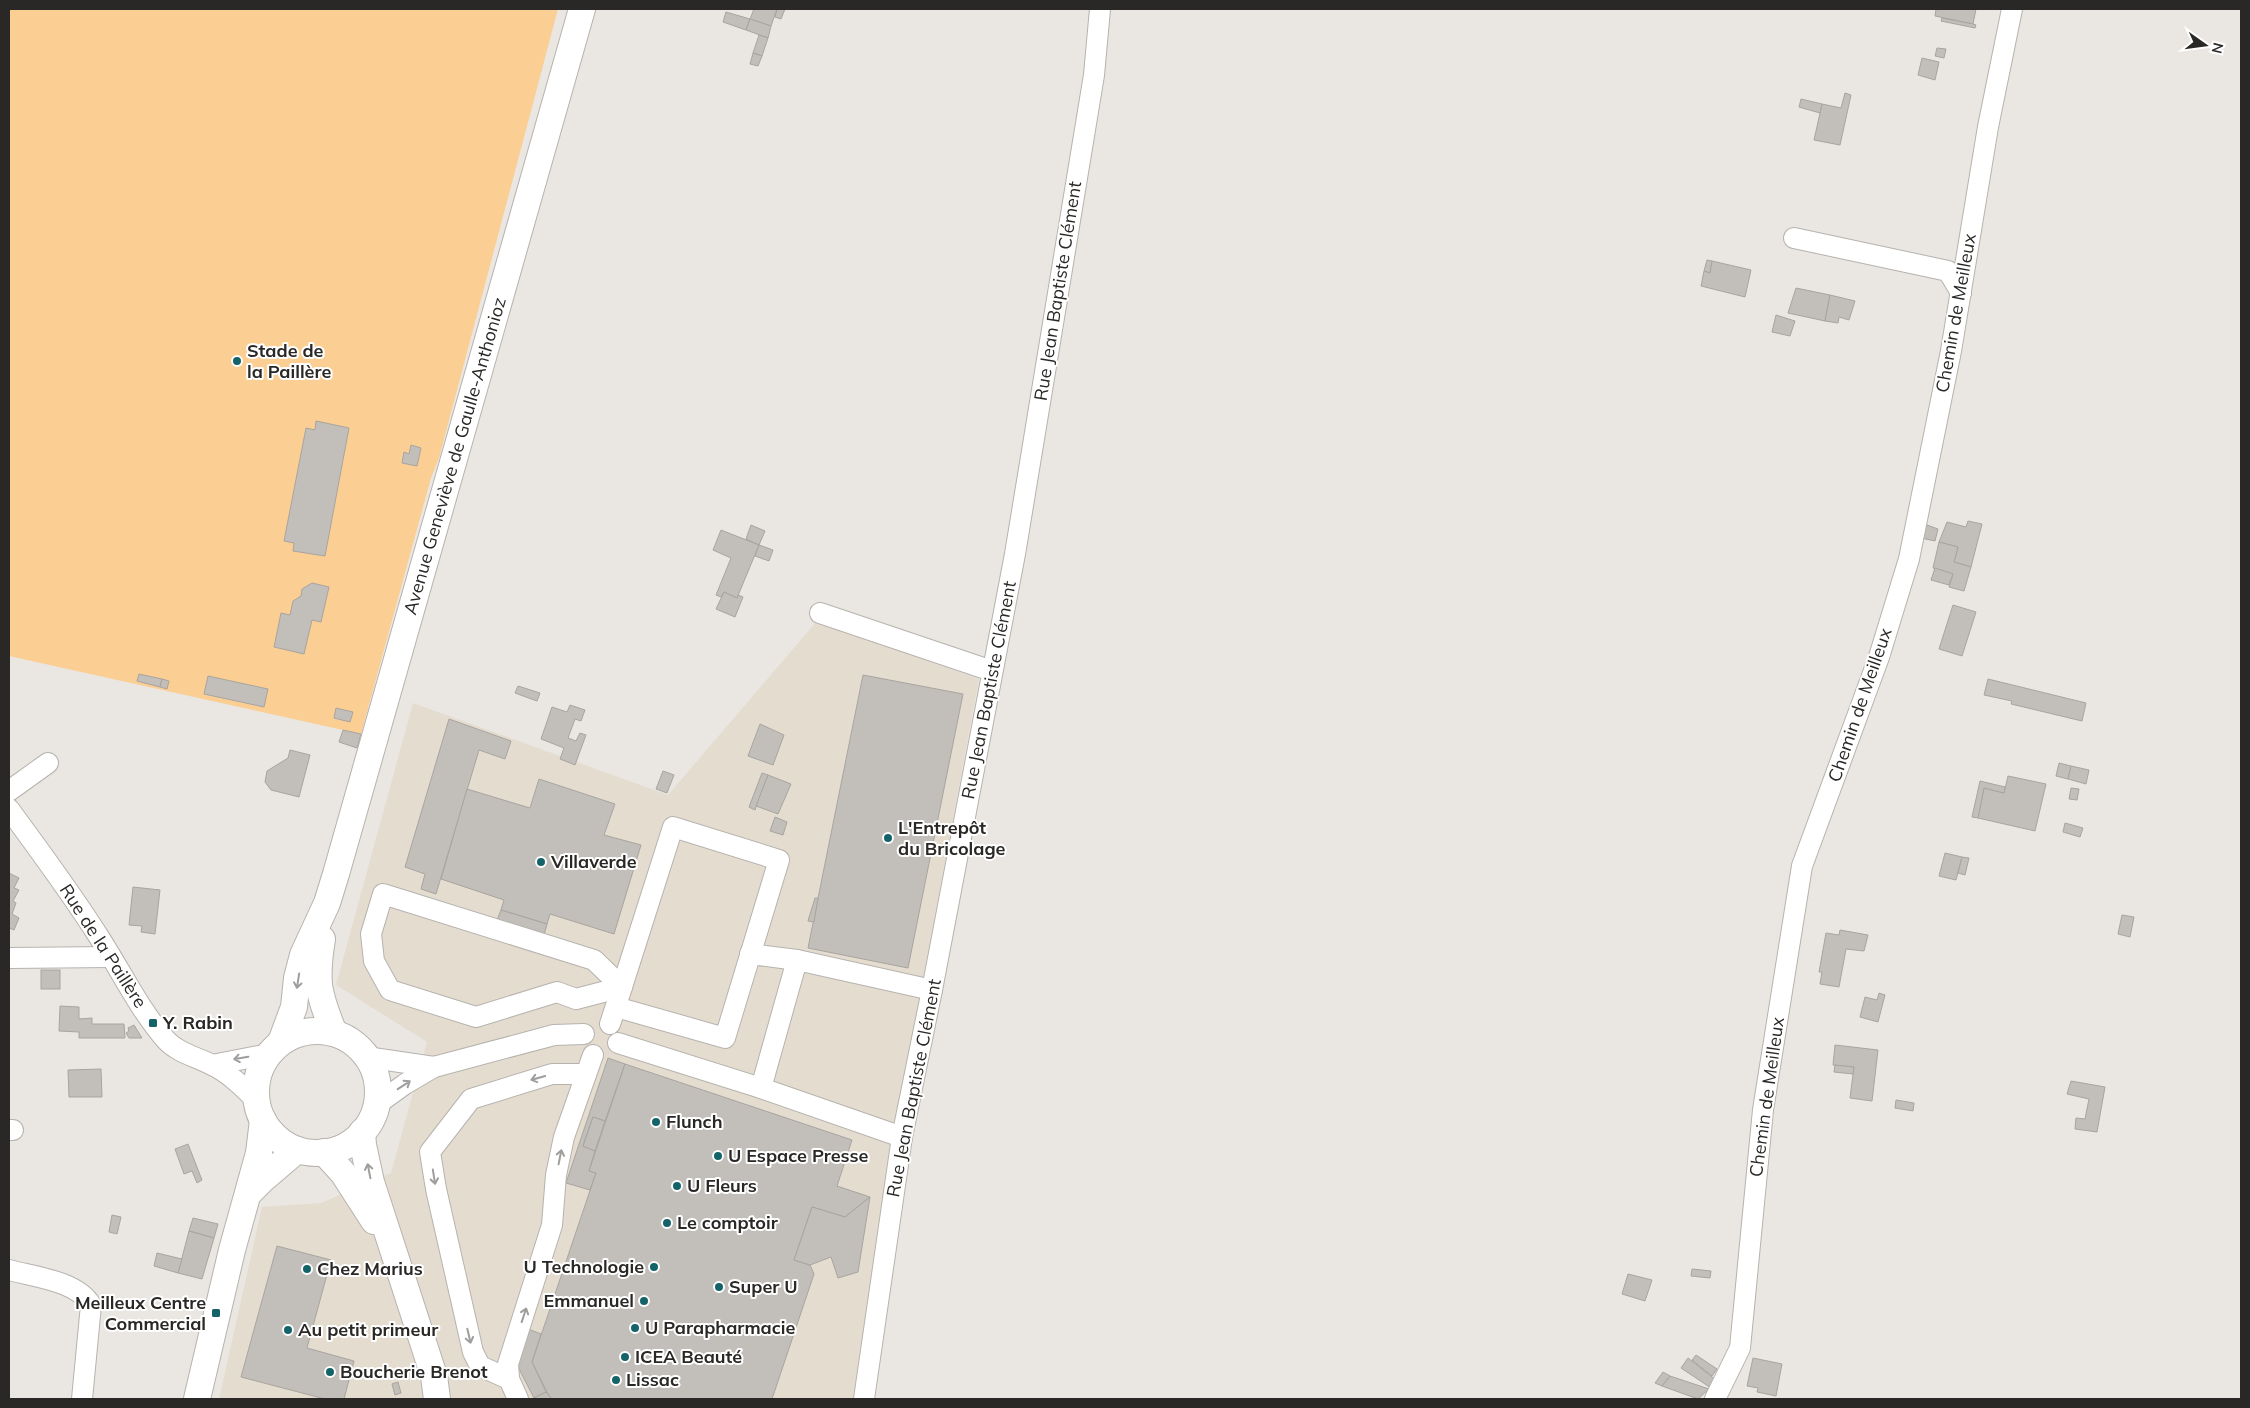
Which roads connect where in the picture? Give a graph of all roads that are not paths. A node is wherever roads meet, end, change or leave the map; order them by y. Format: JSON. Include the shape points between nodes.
{"nodes":[{"id":1,"x":582,"y":9,"type":"edge"},
{"id":2,"x":1100,"y":9,"type":"edge"},
{"id":3,"x":2012,"y":9,"type":"edge"},
{"id":4,"x":1794,"y":238,"type":"dead end"},
{"id":5,"x":1961,"y":293,"type":"junction"},
{"id":6,"x":820,"y":613,"type":"dead end"},
{"id":7,"x":992,"y":671,"type":"junction"},
{"id":8,"x":48,"y":763,"type":"dead end"},
{"id":9,"x":9,"y":791,"type":"edge"},
{"id":10,"x":9,"y":809,"type":"edge"},
{"id":11,"x":327,"y":903,"type":"junction"},
{"id":12,"x":750,"y":954,"type":"junction"},
{"id":13,"x":112,"y":957,"type":"junction"},
{"id":14,"x":9,"y":958,"type":"edge"},
{"id":15,"x":797,"y":960,"type":"junction"},
{"id":16,"x":622,"y":987,"type":"junction"},
{"id":17,"x":932,"y":990,"type":"junction"},
{"id":18,"x":613,"y":1015,"type":"junction"},
{"id":19,"x":334,"y":1033,"type":"junction"},
{"id":20,"x":584,"y":1034,"type":"junction"},
{"id":21,"x":618,"y":1043,"type":"junction"},
{"id":22,"x":275,"y":1048,"type":"junction"},
{"id":23,"x":593,"y":1054,"type":"junction"},
{"id":24,"x":366,"y":1056,"type":"junction"},
{"id":25,"x":212,"y":1065,"type":"junction"},
{"id":26,"x":434,"y":1067,"type":"junction"},
{"id":27,"x":586,"y":1074,"type":"junction"},
{"id":28,"x":761,"y":1088,"type":"junction"},
{"id":29,"x":376,"y":1105,"type":"junction"},
{"id":30,"x":260,"y":1110,"type":"junction"},
{"id":31,"x":362,"y":1132,"type":"junction"},
{"id":32,"x":902,"y":1137,"type":"junction"},
{"id":33,"x":297,"y":1150,"type":"junction"},
{"id":34,"x":324,"y":1152,"type":"junction"},
{"id":35,"x":246,"y":1197,"type":"junction"},
{"id":36,"x":393,"y":1251,"type":"junction"},
{"id":37,"x":9,"y":1270,"type":"edge"},
{"id":38,"x":509,"y":1379,"type":"junction"},
{"id":39,"x":436,"y":1388,"type":"edge"},
{"id":40,"x":82,"y":1399,"type":"edge"},
{"id":41,"x":197,"y":1399,"type":"edge"},
{"id":42,"x":449,"y":1399,"type":"edge"},
{"id":43,"x":518,"y":1399,"type":"edge"},
{"id":44,"x":864,"y":1399,"type":"edge"},
{"id":45,"x":1715,"y":1399,"type":"edge"}],
"edges":[{"from":1,"to":11,"type":"main road","name":"Avenue Geneviève de Gaulle-Anthonioz"},
{"from":2,"to":7,"type":"street","name":"Rue Jean Baptiste Clément","via":[[1094,75],[1015,554]]},
{"from":3,"to":5,"type":"street","name":"Chemin de Meilleux","via":[[1988,128]]},
{"from":4,"to":5,"type":"street","via":[[1948,271]]},
{"from":5,"to":45,"type":"street","name":"Chemin de Meilleux","via":[[1909,559],[1879,657],[1802,866],[1763,1110],[1740,1348]]},
{"from":6,"to":7,"type":"street"},
{"from":7,"to":17,"type":"street","name":"Rue Jean Baptiste Clément"},
{"from":8,"to":9,"type":"street"},
{"from":10,"to":13,"type":"street","name":"Rue de la Paillère"},
{"from":11,"to":19,"type":"main road","name":"Avenue Geneviève de Gaulle-Anthonioz","via":[[317,982]]},
{"from":11,"to":22,"type":"main road","name":"Avenue Geneviève de Gaulle-Anthonioz","one_way":true,"via":[[304,955],[294,1006]]},
{"from":12,"to":15,"type":"street"},
{"from":12,"to":16,"type":"street","via":[[779,860],[673,827]]},
{"from":12,"to":18,"type":"street","via":[[725,1038]]},
{"from":13,"to":14,"type":"street"},
{"from":13,"to":25,"type":"street","name":"Rue de la Paillère","via":[[145,1013],[167,1042]]},
{"from":15,"to":17,"type":"street"},
{"from":15,"to":28,"type":"street"},
{"from":16,"to":16,"type":"street","via":[[594,960],[384,894],[370,934],[374,961],[390,990],[476,1017],[557,992],[576,999]]},
{"from":16,"to":18,"type":"street"},
{"from":17,"to":32,"type":"street","name":"Rue Jean Baptiste Clément"},
{"from":18,"to":20,"type":"street","via":[[590,1025]]},
{"from":18,"to":21,"type":"street"},
{"from":19,"to":22,"type":"main road","via":[[307,1032]]},
{"from":19,"to":24,"type":"main road","via":[[357,1046]]},
{"from":20,"to":23,"type":"street","via":[[585,1046]]},
{"from":20,"to":26,"type":"street","via":[[554,1035]]},
{"from":21,"to":23,"type":"street","via":[[608,1055]]},
{"from":21,"to":28,"type":"street"},
{"from":22,"to":25,"type":"street","one_way":true},
{"from":22,"to":30,"type":"main road","via":[[261,1068],[256,1084]]},
{"from":23,"to":27,"type":"street"},
{"from":24,"to":26,"type":"street"},
{"from":24,"to":29,"type":"main road","via":[[374,1072]]},
{"from":25,"to":30,"type":"street","name":"Rue de la Paillère","via":[[233,1079]]},
{"from":29,"to":26,"type":"street","one_way":true},
{"from":38,"to":27,"type":"street","one_way":true,"via":[[508,1364],[552,1225],[556,1176],[564,1137]]},
{"from":27,"to":38,"type":"street","one_way":true,"via":[[552,1074],[471,1098],[430,1152],[473,1352],[480,1366]]},
{"from":28,"to":32,"type":"street"},
{"from":29,"to":31,"type":"main road"},
{"from":30,"to":33,"type":"main road","via":[[272,1133]]},
{"from":30,"to":35,"type":"main road","via":[[260,1153]]},
{"from":31,"to":34,"type":"main road","via":[[351,1142]]},
{"from":36,"to":31,"type":"main road","one_way":true,"via":[[371,1182]]},
{"from":32,"to":44,"type":"street","name":"Rue Jean Baptiste Clément"},
{"from":33,"to":34,"type":"main road"},
{"from":33,"to":35,"type":"main road"},
{"from":34,"to":36,"type":"main road","via":[[343,1173]]},
{"from":35,"to":41,"type":"main road"},
{"from":36,"to":39,"type":"main road"},
{"from":37,"to":40,"type":"street","via":[[77,1289],[92,1305]]},
{"from":38,"to":43,"type":"street"},
{"from":39,"to":42,"type":"main road"}]}
